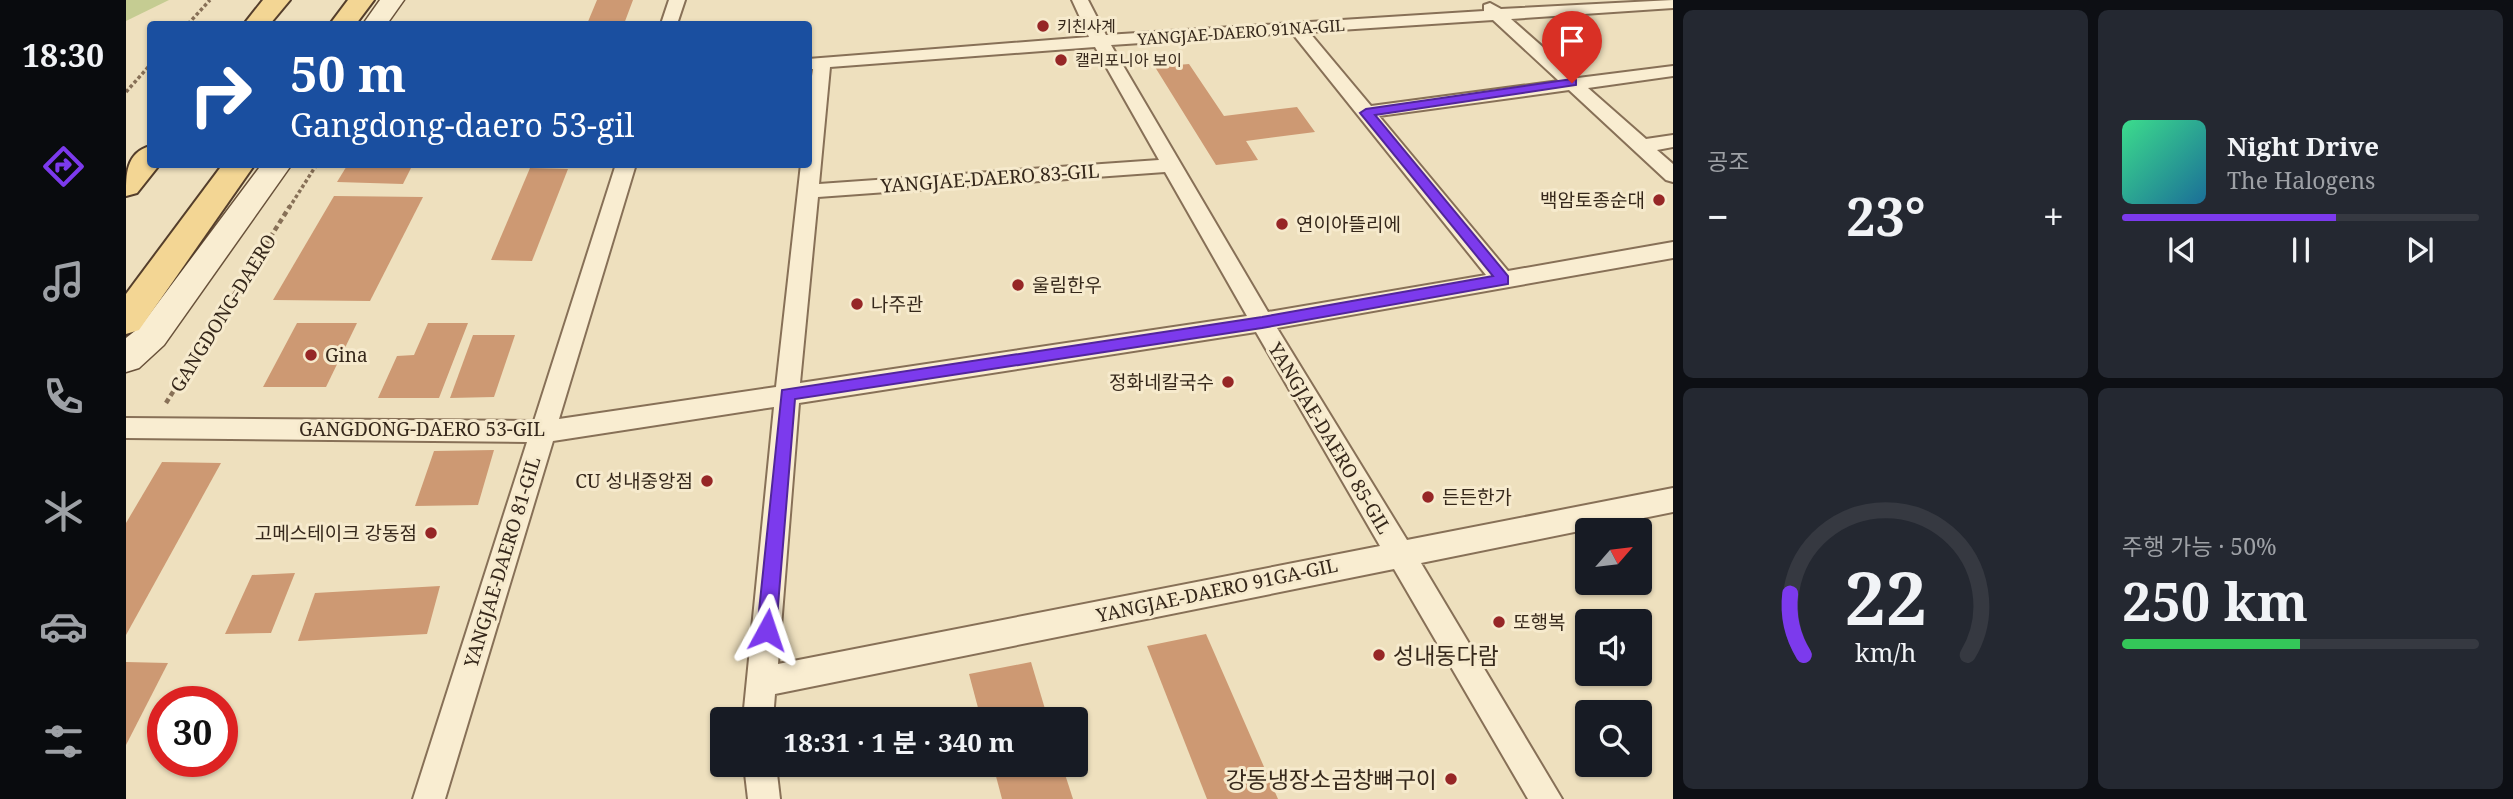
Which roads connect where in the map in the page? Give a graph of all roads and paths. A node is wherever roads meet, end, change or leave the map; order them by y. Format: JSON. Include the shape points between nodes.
{"nodes":[{"id":1,"x":211,"y":0,"type":"edge"},
{"id":2,"x":277,"y":0,"type":"edge"},
{"id":3,"x":361,"y":0,"type":"edge"},
{"id":4,"x":392,"y":0,"type":"edge"},
{"id":5,"x":677,"y":0,"type":"edge"},
{"id":6,"x":1080,"y":0,"type":"edge"},
{"id":7,"x":1482,"y":0,"type":"edge"},
{"id":8,"x":1673,"y":3,"type":"edge"},
{"id":9,"x":1496,"y":14,"type":"junction"},
{"id":10,"x":191,"y":21,"type":"edge"},
{"id":11,"x":260,"y":21,"type":"edge"},
{"id":12,"x":345,"y":21,"type":"edge"},
{"id":13,"x":378,"y":21,"type":"edge"},
{"id":14,"x":670,"y":21,"type":"edge"},
{"id":15,"x":1297,"y":28,"type":"junction"},
{"id":16,"x":1100,"y":41,"type":"junction"},
{"id":17,"x":815,"y":64,"type":"edge"},
{"id":18,"x":147,"y":68,"type":"edge"},
{"id":19,"x":1673,"y":71,"type":"edge"},
{"id":20,"x":1572,"y":83,"type":"junction"},
{"id":21,"x":126,"y":92,"type":"edge"},
{"id":22,"x":1366,"y":113,"type":"junction"},
{"id":23,"x":812,"y":118,"type":"edge"},
{"id":24,"x":1673,"y":141,"type":"edge"},
{"id":25,"x":1642,"y":146,"type":"junction"},
{"id":26,"x":147,"y":160,"type":"edge"},
{"id":27,"x":1171,"y":165,"type":"junction"},
{"id":28,"x":237,"y":168,"type":"edge"},
{"id":29,"x":275,"y":168,"type":"edge"},
{"id":30,"x":314,"y":168,"type":"edge"},
{"id":31,"x":625,"y":168,"type":"edge"},
{"id":32,"x":809,"y":168,"type":"edge"},
{"id":33,"x":1673,"y":174,"type":"edge"},
{"id":34,"x":126,"y":186,"type":"edge"},
{"id":35,"x":808,"y":191,"type":"junction"},
{"id":36,"x":1673,"y":250,"type":"edge"},
{"id":37,"x":1503,"y":280,"type":"junction"},
{"id":38,"x":126,"y":320,"type":"edge"},
{"id":39,"x":1262,"y":322,"type":"junction"},
{"id":40,"x":126,"y":358,"type":"edge"},
{"id":41,"x":787,"y":394,"type":"junction"},
{"id":42,"x":138,"y":428,"type":"edge"},
{"id":43,"x":543,"y":432,"type":"junction"},
{"id":44,"x":1673,"y":500,"type":"edge"},
{"id":45,"x":1399,"y":552,"type":"junction"},
{"id":46,"x":762,"y":682,"type":"junction"},
{"id":47,"x":759,"y":707,"type":"edge"},
{"id":48,"x":761,"y":777,"type":"edge"},
{"id":49,"x":429,"y":799,"type":"edge"},
{"id":50,"x":764,"y":799,"type":"edge"},
{"id":51,"x":1546,"y":799,"type":"edge"}],
"edges":[{"from":1,"to":10,"type":"path"},
{"from":2,"to":11,"type":"main road"},
{"from":3,"to":12,"type":"main road"},
{"from":4,"to":13,"type":"main road"},
{"from":5,"to":14,"type":"street"},
{"from":6,"to":16,"type":"street","name":"YANGJAE-DAERO 85-GIL"},
{"from":7,"to":9,"type":"street"},
{"from":8,"to":9,"type":"street","name":"YANGJAE-DAERO 91NA-GIL"},
{"from":9,"to":15,"type":"street","name":"YANGJAE-DAERO 91NA-GIL"},
{"from":9,"to":20,"type":"street"},
{"from":15,"to":16,"type":"street","name":"YANGJAE-DAERO 91NA-GIL"},
{"from":15,"to":22,"type":"street"},
{"from":16,"to":17,"type":"street","name":"YANGJAE-DAERO 91NA-GIL"},
{"from":16,"to":27,"type":"street","name":"YANGJAE-DAERO 85-GIL"},
{"from":17,"to":23,"type":"street"},
{"from":18,"to":21,"type":"path"},
{"from":19,"to":20,"type":"street"},
{"from":20,"to":22,"type":"street"},
{"from":20,"to":25,"type":"street"},
{"from":22,"to":37,"type":"street"},
{"from":24,"to":25,"type":"street"},
{"from":25,"to":33,"type":"street"},
{"from":26,"to":34,"type":"main road"},
{"from":27,"to":35,"type":"street","name":"YANGJAE-DAERO 83-GIL"},
{"from":27,"to":39,"type":"street","name":"YANGJAE-DAERO 85-GIL"},
{"from":28,"to":38,"type":"main road"},
{"from":29,"to":40,"type":"main road","via":[[152,336]]},
{"from":30,"to":42,"type":"path","name":"GANGDONG-DAERO"},
{"from":31,"to":43,"type":"street","name":"YANGJAE-DAERO 81-GIL"},
{"from":32,"to":35,"type":"street"},
{"from":35,"to":41,"type":"street"},
{"from":36,"to":37,"type":"street","name":"GANGDONG-DAERO 53-GIL"},
{"from":37,"to":39,"type":"street","name":"GANGDONG-DAERO 53-GIL"},
{"from":39,"to":41,"type":"street","name":"GANGDONG-DAERO 53-GIL"},
{"from":39,"to":45,"type":"street","name":"YANGJAE-DAERO 85-GIL"},
{"from":41,"to":43,"type":"street","name":"GANGDONG-DAERO 53-GIL"},
{"from":41,"to":46,"type":"street"},
{"from":42,"to":43,"type":"street","name":"GANGDONG-DAERO 53-GIL"},
{"from":43,"to":49,"type":"street","name":"YANGJAE-DAERO 81-GIL"},
{"from":44,"to":45,"type":"street","name":"YANGJAE-DAERO 91GA-GIL"},
{"from":45,"to":46,"type":"street","name":"YANGJAE-DAERO 91GA-GIL"},
{"from":45,"to":51,"type":"street","name":"YANGJAE-DAERO 85-GIL"},
{"from":46,"to":47,"type":"street"},
{"from":48,"to":50,"type":"street"}]}
